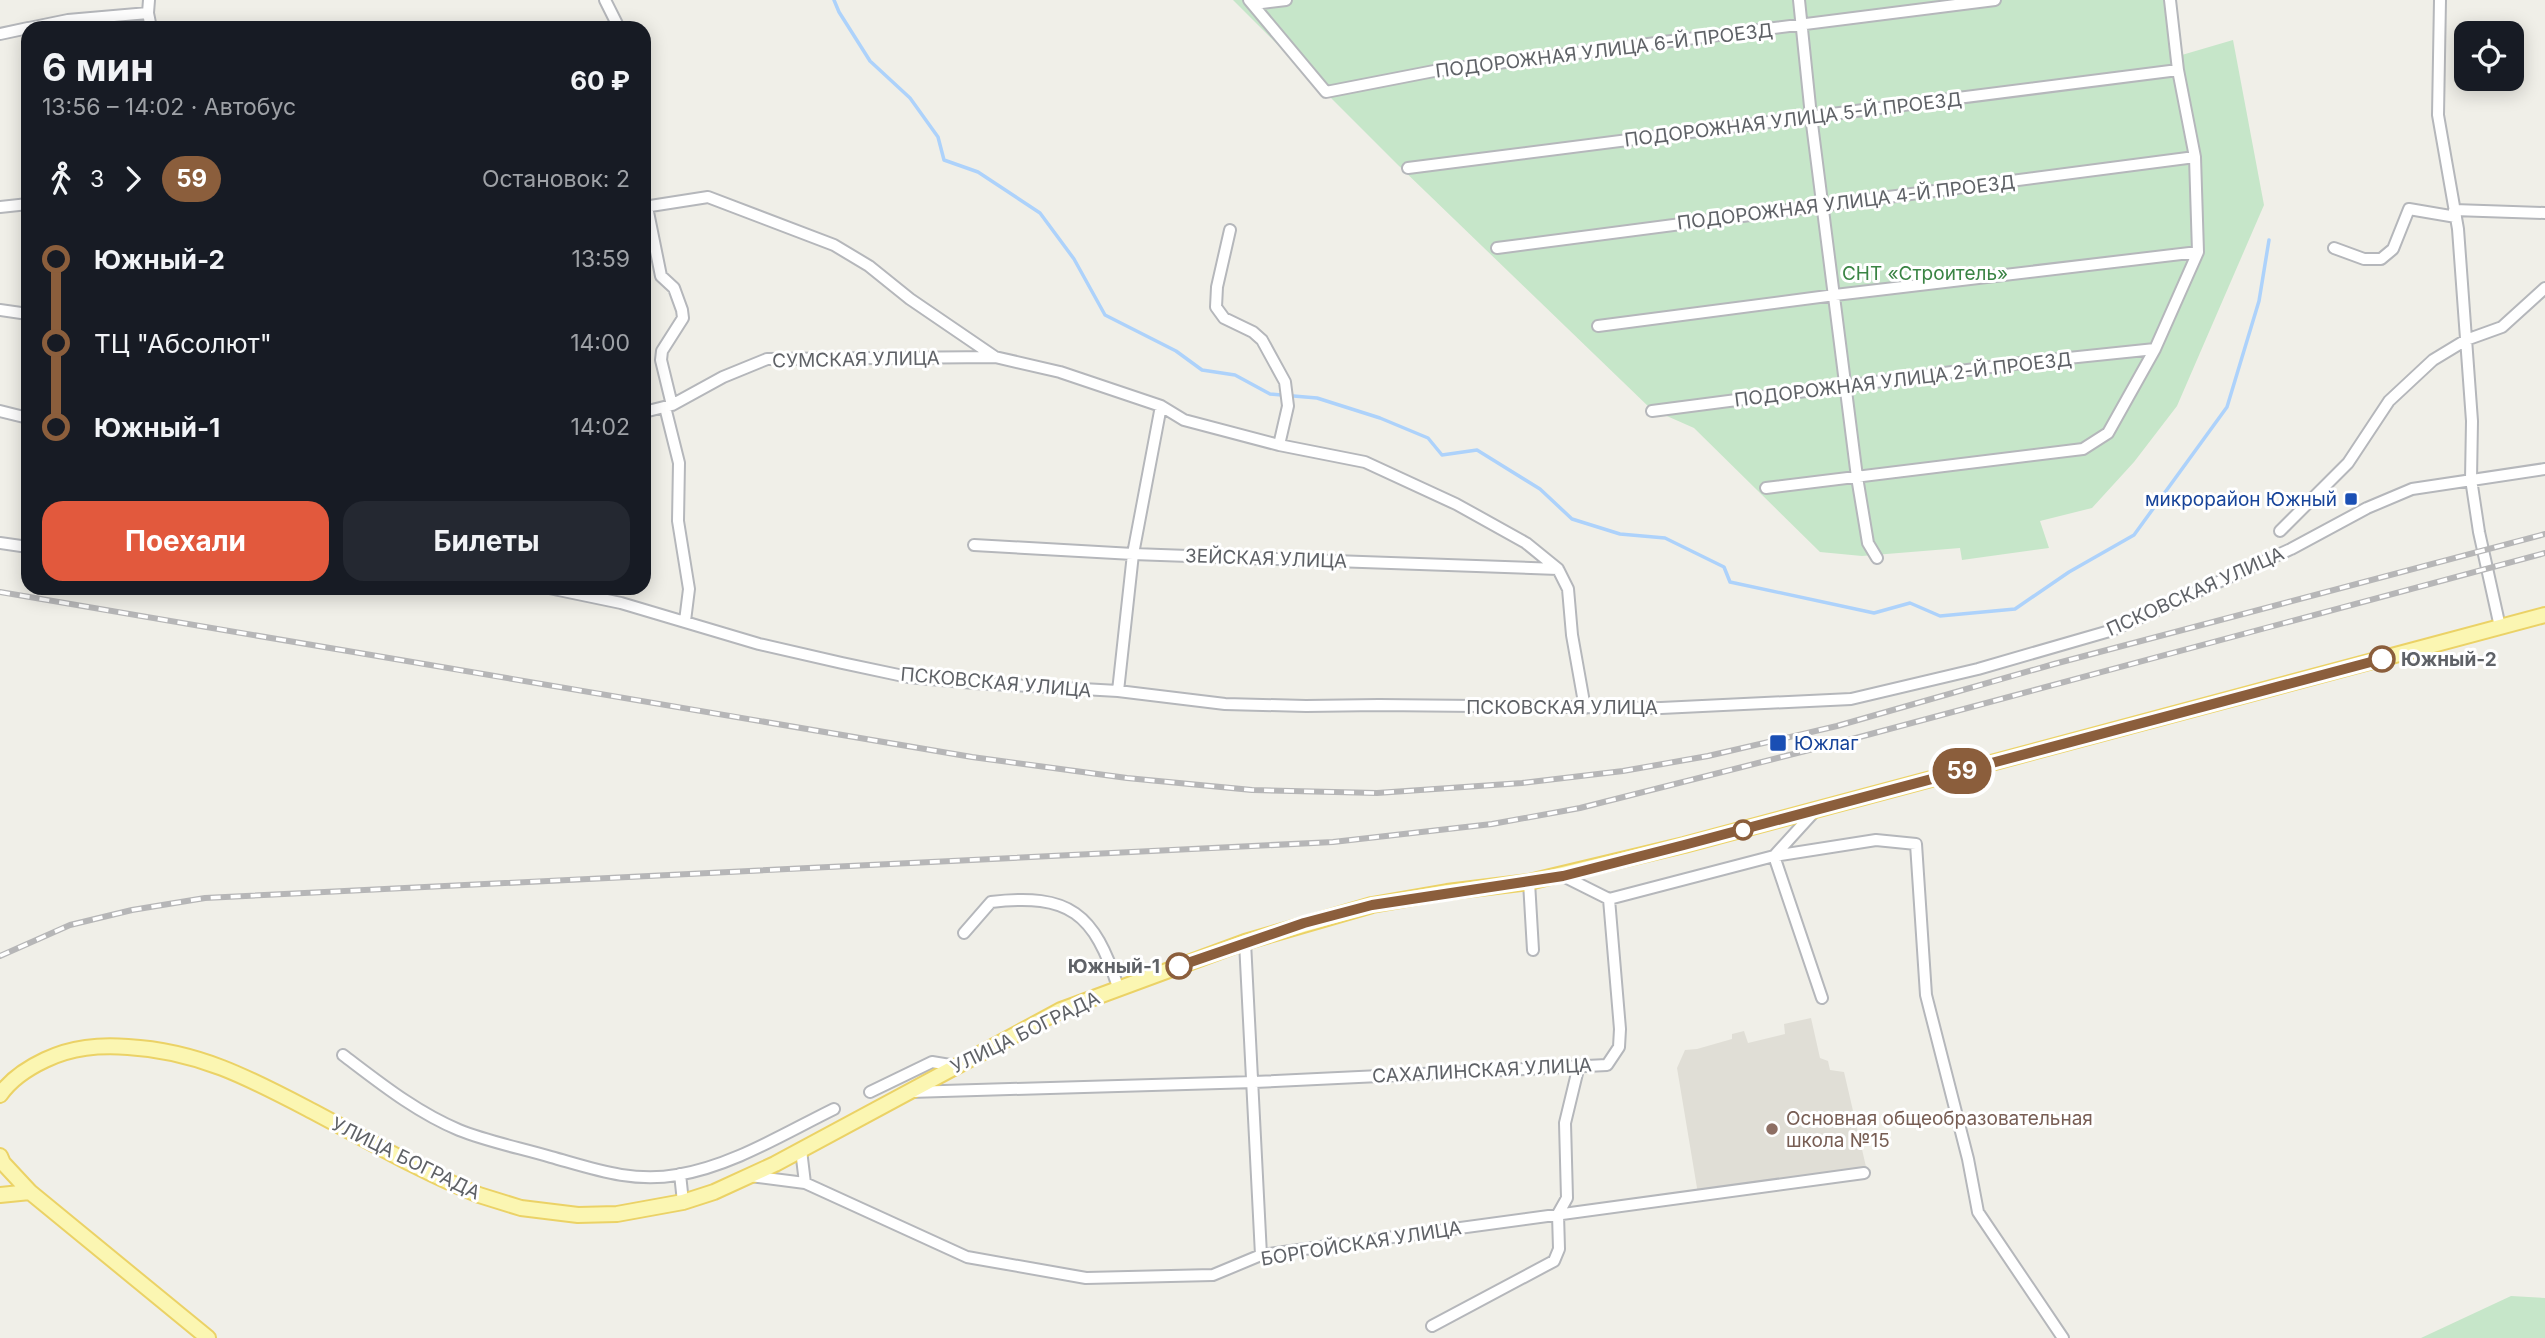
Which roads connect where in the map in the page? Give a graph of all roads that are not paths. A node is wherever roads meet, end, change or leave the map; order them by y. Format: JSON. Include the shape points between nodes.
{"nodes":[{"id":1,"x":149,"y":0,"type":"edge"},
{"id":2,"x":606,"y":0,"type":"edge"},
{"id":3,"x":1286,"y":0,"type":"edge"},
{"id":4,"x":1799,"y":0,"type":"edge"},
{"id":5,"x":1995,"y":0,"type":"edge"},
{"id":6,"x":2170,"y":0,"type":"edge"},
{"id":7,"x":2440,"y":0,"type":"edge"},
{"id":8,"x":1251,"y":2,"type":"edge"},
{"id":9,"x":148,"y":13,"type":"junction"},
{"id":10,"x":63,"y":21,"type":"edge"},
{"id":11,"x":150,"y":21,"type":"edge"},
{"id":12,"x":616,"y":21,"type":"edge"},
{"id":13,"x":1803,"y":24,"type":"junction"},
{"id":14,"x":21,"y":30,"type":"edge"},
{"id":15,"x":0,"y":34,"type":"edge"},
{"id":16,"x":2178,"y":70,"type":"junction"},
{"id":17,"x":1811,"y":116,"type":"junction"},
{"id":18,"x":2195,"y":157,"type":"junction"},
{"id":19,"x":1408,"y":167,"type":"dead end"},
{"id":20,"x":21,"y":205,"type":"edge"},
{"id":21,"x":1822,"y":205,"type":"junction"},
{"id":22,"x":651,"y":206,"type":"edge"},
{"id":23,"x":0,"y":207,"type":"edge"},
{"id":24,"x":2455,"y":213,"type":"junction"},
{"id":25,"x":2545,"y":213,"type":"edge"},
{"id":26,"x":1230,"y":230,"type":"dead end"},
{"id":27,"x":651,"y":233,"type":"edge"},
{"id":28,"x":1497,"y":248,"type":"dead end"},
{"id":29,"x":2334,"y":248,"type":"dead end"},
{"id":30,"x":2199,"y":252,"type":"junction"},
{"id":31,"x":2545,"y":288,"type":"edge"},
{"id":32,"x":1835,"y":295,"type":"junction"},
{"id":33,"x":0,"y":310,"type":"edge"},
{"id":34,"x":21,"y":313,"type":"edge"},
{"id":35,"x":1598,"y":326,"type":"dead end"},
{"id":36,"x":2466,"y":340,"type":"junction"},
{"id":37,"x":2155,"y":349,"type":"junction"},
{"id":38,"x":995,"y":357,"type":"junction"},
{"id":39,"x":1846,"y":386,"type":"junction"},
{"id":40,"x":668,"y":406,"type":"junction"},
{"id":41,"x":1161,"y":406,"type":"junction"},
{"id":42,"x":651,"y":410,"type":"edge"},
{"id":43,"x":0,"y":411,"type":"edge"},
{"id":44,"x":1652,"y":411,"type":"dead end"},
{"id":45,"x":21,"y":416,"type":"edge"},
{"id":46,"x":1279,"y":445,"type":"junction"},
{"id":47,"x":2545,"y":469,"type":"edge"},
{"id":48,"x":1857,"y":477,"type":"junction"},
{"id":49,"x":2471,"y":479,"type":"junction"},
{"id":50,"x":1766,"y":488,"type":"dead end"},
{"id":51,"x":2280,"y":531,"type":"dead end"},
{"id":52,"x":0,"y":543,"type":"edge"},
{"id":53,"x":975,"y":545,"type":"dead end"},
{"id":54,"x":21,"y":546,"type":"edge"},
{"id":55,"x":1133,"y":554,"type":"junction"},
{"id":56,"x":1877,"y":558,"type":"dead end"},
{"id":57,"x":1558,"y":569,"type":"junction"},
{"id":58,"x":583,"y":595,"type":"edge"},
{"id":59,"x":2545,"y":615,"type":"edge"},
{"id":60,"x":685,"y":621,"type":"junction"},
{"id":61,"x":2500,"y":627,"type":"junction"},
{"id":62,"x":1118,"y":691,"type":"junction"},
{"id":63,"x":1585,"y":708,"type":"junction"},
{"id":64,"x":1815,"y":811,"type":"junction"},
{"id":65,"x":1774,"y":856,"type":"junction"},
{"id":66,"x":1563,"y":876,"type":"junction"},
{"id":67,"x":1530,"y":882,"type":"junction"},
{"id":68,"x":1609,"y":899,"type":"junction"},
{"id":69,"x":964,"y":933,"type":"dead end"},
{"id":70,"x":1245,"y":942,"type":"junction"},
{"id":71,"x":1534,"y":950,"type":"dead end"},
{"id":72,"x":1118,"y":987,"type":"junction"},
{"id":73,"x":1822,"y":998,"type":"dead end"},
{"id":74,"x":343,"y":1055,"type":"dead end"},
{"id":75,"x":1579,"y":1065,"type":"junction"},
{"id":76,"x":956,"y":1066,"type":"junction"},
{"id":77,"x":1254,"y":1082,"type":"junction"},
{"id":78,"x":870,"y":1092,"type":"dead end"},
{"id":79,"x":907,"y":1092,"type":"junction"},
{"id":80,"x":0,"y":1096,"type":"edge"},
{"id":81,"x":834,"y":1109,"type":"dead end"},
{"id":82,"x":802,"y":1150,"type":"junction"},
{"id":83,"x":0,"y":1156,"type":"edge"},
{"id":84,"x":1864,"y":1173,"type":"dead end"},
{"id":85,"x":680,"y":1174,"type":"junction"},
{"id":86,"x":749,"y":1175,"type":"junction"},
{"id":87,"x":805,"y":1183,"type":"junction"},
{"id":88,"x":30,"y":1192,"type":"junction"},
{"id":89,"x":0,"y":1195,"type":"edge"},
{"id":90,"x":683,"y":1202,"type":"junction"},
{"id":91,"x":1558,"y":1214,"type":"junction"},
{"id":92,"x":1261,"y":1255,"type":"junction"},
{"id":93,"x":1432,"y":1326,"type":"dead end"},
{"id":94,"x":208,"y":1338,"type":"edge"},
{"id":95,"x":2063,"y":1338,"type":"edge"}],
"edges":[{"from":1,"to":9,"type":"street"},
{"from":2,"to":12,"type":"street"},
{"from":3,"to":8,"type":"street"},
{"from":4,"to":13,"type":"street"},
{"from":5,"to":13,"type":"street","name":"ПОДОРОЖНАЯ УЛИЦА 6-Й ПРОЕЗД"},
{"from":6,"to":16,"type":"street"},
{"from":7,"to":24,"type":"street","via":[[2438,115]]},
{"from":8,"to":13,"type":"street","name":"ПОДОРОЖНАЯ УЛИЦА 6-Й ПРОЕЗД","via":[[1326,92],[1434,71]]},
{"from":9,"to":10,"type":"street"},
{"from":9,"to":11,"type":"street"},
{"from":13,"to":17,"type":"street"},
{"from":14,"to":15,"type":"street"},
{"from":16,"to":17,"type":"street","name":"ПОДОРОЖНАЯ УЛИЦА 5-Й ПРОЕЗД"},
{"from":16,"to":18,"type":"street"},
{"from":17,"to":19,"type":"street","name":"ПОДОРОЖНАЯ УЛИЦА 5-Й ПРОЕЗД"},
{"from":17,"to":21,"type":"street"},
{"from":18,"to":21,"type":"street","name":"ПОДОРОЖНАЯ УЛИЦА 4-Й ПРОЕЗД"},
{"from":18,"to":30,"type":"street"},
{"from":20,"to":23,"type":"street"},
{"from":21,"to":28,"type":"street","name":"ПОДОРОЖНАЯ УЛИЦА 4-Й ПРОЕЗД"},
{"from":21,"to":32,"type":"street"},
{"from":22,"to":38,"type":"street","via":[[708,197],[834,245]]},
{"from":24,"to":25,"type":"street"},
{"from":24,"to":29,"type":"street","via":[[2409,209],[2393,249],[2381,259],[2364,259]]},
{"from":24,"to":36,"type":"street"},
{"from":26,"to":46,"type":"street","via":[[1216,306],[1224,318],[1262,340],[1284,382],[1288,407]]},
{"from":27,"to":40,"type":"street","via":[[661,276],[674,288],[682,310],[682,318],[662,351]]},
{"from":30,"to":32,"type":"street"},
{"from":30,"to":37,"type":"street"},
{"from":31,"to":36,"type":"street","via":[[2502,327]]},
{"from":32,"to":35,"type":"street"},
{"from":32,"to":39,"type":"street"},
{"from":33,"to":34,"type":"street"},
{"from":36,"to":49,"type":"street"},
{"from":36,"to":51,"type":"street","via":[[2433,360],[2389,401],[2348,463]]},
{"from":37,"to":39,"type":"street","name":"ПОДОРОЖНАЯ УЛИЦА 2-Й ПРОЕЗД"},
{"from":37,"to":48,"type":"street","via":[[2108,433],[2083,449]]},
{"from":38,"to":40,"type":"street","name":"СУМСКАЯ УЛИЦА","via":[[767,359]]},
{"from":38,"to":41,"type":"street","via":[[1060,372]]},
{"from":39,"to":44,"type":"street","name":"ПОДОРОЖНАЯ УЛИЦА 2-Й ПРОЕЗД"},
{"from":39,"to":48,"type":"street"},
{"from":40,"to":42,"type":"street","name":"СУМСКАЯ УЛИЦА"},
{"from":40,"to":60,"type":"street","via":[[678,463],[678,521],[688,589]]},
{"from":41,"to":46,"type":"street","via":[[1184,420]]},
{"from":41,"to":55,"type":"street"},
{"from":43,"to":45,"type":"street"},
{"from":46,"to":57,"type":"street","via":[[1365,462],[1514,537]]},
{"from":47,"to":49,"type":"street","name":"ПСКОВСКАЯ УЛИЦА"},
{"from":48,"to":50,"type":"street"},
{"from":48,"to":56,"type":"street","via":[[1868,543]]},
{"from":49,"to":61,"type":"street"},
{"from":49,"to":63,"type":"street","name":"ПСКОВСКАЯ УЛИЦА","via":[[2412,489],[2113,629],[1978,669],[1851,699]]},
{"from":52,"to":54,"type":"street"},
{"from":53,"to":55,"type":"street","name":"ЗЕЙСКАЯ УЛИЦА"},
{"from":55,"to":57,"type":"street","name":"ЗЕЙСКАЯ УЛИЦА"},
{"from":55,"to":62,"type":"street"},
{"from":57,"to":63,"type":"street","via":[[1568,589]]},
{"from":58,"to":60,"type":"street","name":"ПСКОВСКАЯ УЛИЦА"},
{"from":59,"to":61,"type":"main road","name":"УЛИЦА БОГРАДА"},
{"from":60,"to":62,"type":"street","name":"ПСКОВСКАЯ УЛИЦА","via":[[760,644],[908,677]]},
{"from":61,"to":64,"type":"main road","name":"УЛИЦА БОГРАДА"},
{"from":62,"to":63,"type":"street","name":"ПСКОВСКАЯ УЛИЦА","via":[[1225,704]]},
{"from":64,"to":65,"type":"street"},
{"from":64,"to":66,"type":"main road","name":"УЛИЦА БОГРАДА"},
{"from":65,"to":68,"type":"street"},
{"from":65,"to":73,"type":"street"},
{"from":65,"to":95,"type":"street","via":[[1876,840],[1916,844],[1926,995],[1978,1212]]},
{"from":66,"to":67,"type":"main road","name":"УЛИЦА БОГРАДА"},
{"from":66,"to":68,"type":"street"},
{"from":67,"to":70,"type":"main road","name":"УЛИЦА БОГРАДА","via":[[1372,905]]},
{"from":67,"to":71,"type":"street"},
{"from":68,"to":75,"type":"street","name":"САХАЛИНСКАЯ УЛИЦА","via":[[1619,1047],[1607,1065]]},
{"from":69,"to":72,"type":"street","via":[[991,902],[1040,900],[1064,905],[1093,928]]},
{"from":70,"to":72,"type":"main road","name":"УЛИЦА БОГРАДА"},
{"from":70,"to":77,"type":"street"},
{"from":72,"to":76,"type":"main road","name":"УЛИЦА БОГРАДА","via":[[1061,1010]]},
{"from":74,"to":85,"type":"street","via":[[397,1096],[459,1130],[594,1171],[626,1176]]},
{"from":75,"to":77,"type":"street","name":"САХАЛИНСКАЯ УЛИЦА"},
{"from":75,"to":91,"type":"street","via":[[1565,1123],[1567,1198]]},
{"from":76,"to":78,"type":"street","via":[[932,1062]]},
{"from":76,"to":79,"type":"main road","name":"УЛИЦА БОГРАДА"},
{"from":77,"to":79,"type":"street","name":"САХАЛИНСКАЯ УЛИЦА"},
{"from":77,"to":92,"type":"street"},
{"from":79,"to":82,"type":"main road","name":"УЛИЦА БОГРАДА"},
{"from":80,"to":90,"type":"main road","name":"УЛИЦА БОГРАДА","via":[[31,1067],[89,1045],[159,1049],[241,1074],[459,1187],[521,1208],[617,1214]]},
{"from":81,"to":85,"type":"street","via":[[727,1161]]},
{"from":82,"to":86,"type":"main road","name":"УЛИЦА БОГРАДА"},
{"from":82,"to":87,"type":"street"},
{"from":83,"to":88,"type":"main road"},
{"from":84,"to":91,"type":"street","name":"БОРГОЙСКАЯ УЛИЦА"},
{"from":85,"to":90,"type":"street"},
{"from":86,"to":87,"type":"street","name":"БОРГОЙСКАЯ УЛИЦА"},
{"from":86,"to":90,"type":"main road","name":"УЛИЦА БОГРАДА"},
{"from":87,"to":92,"type":"street","name":"БОРГОЙСКАЯ УЛИЦА","via":[[967,1257],[1086,1278],[1213,1275]]},
{"from":88,"to":89,"type":"main road"},
{"from":88,"to":94,"type":"main road"},
{"from":91,"to":92,"type":"street","name":"БОРГОЙСКАЯ УЛИЦА"},
{"from":91,"to":93,"type":"street","via":[[1559,1249],[1554,1261]]}]}
